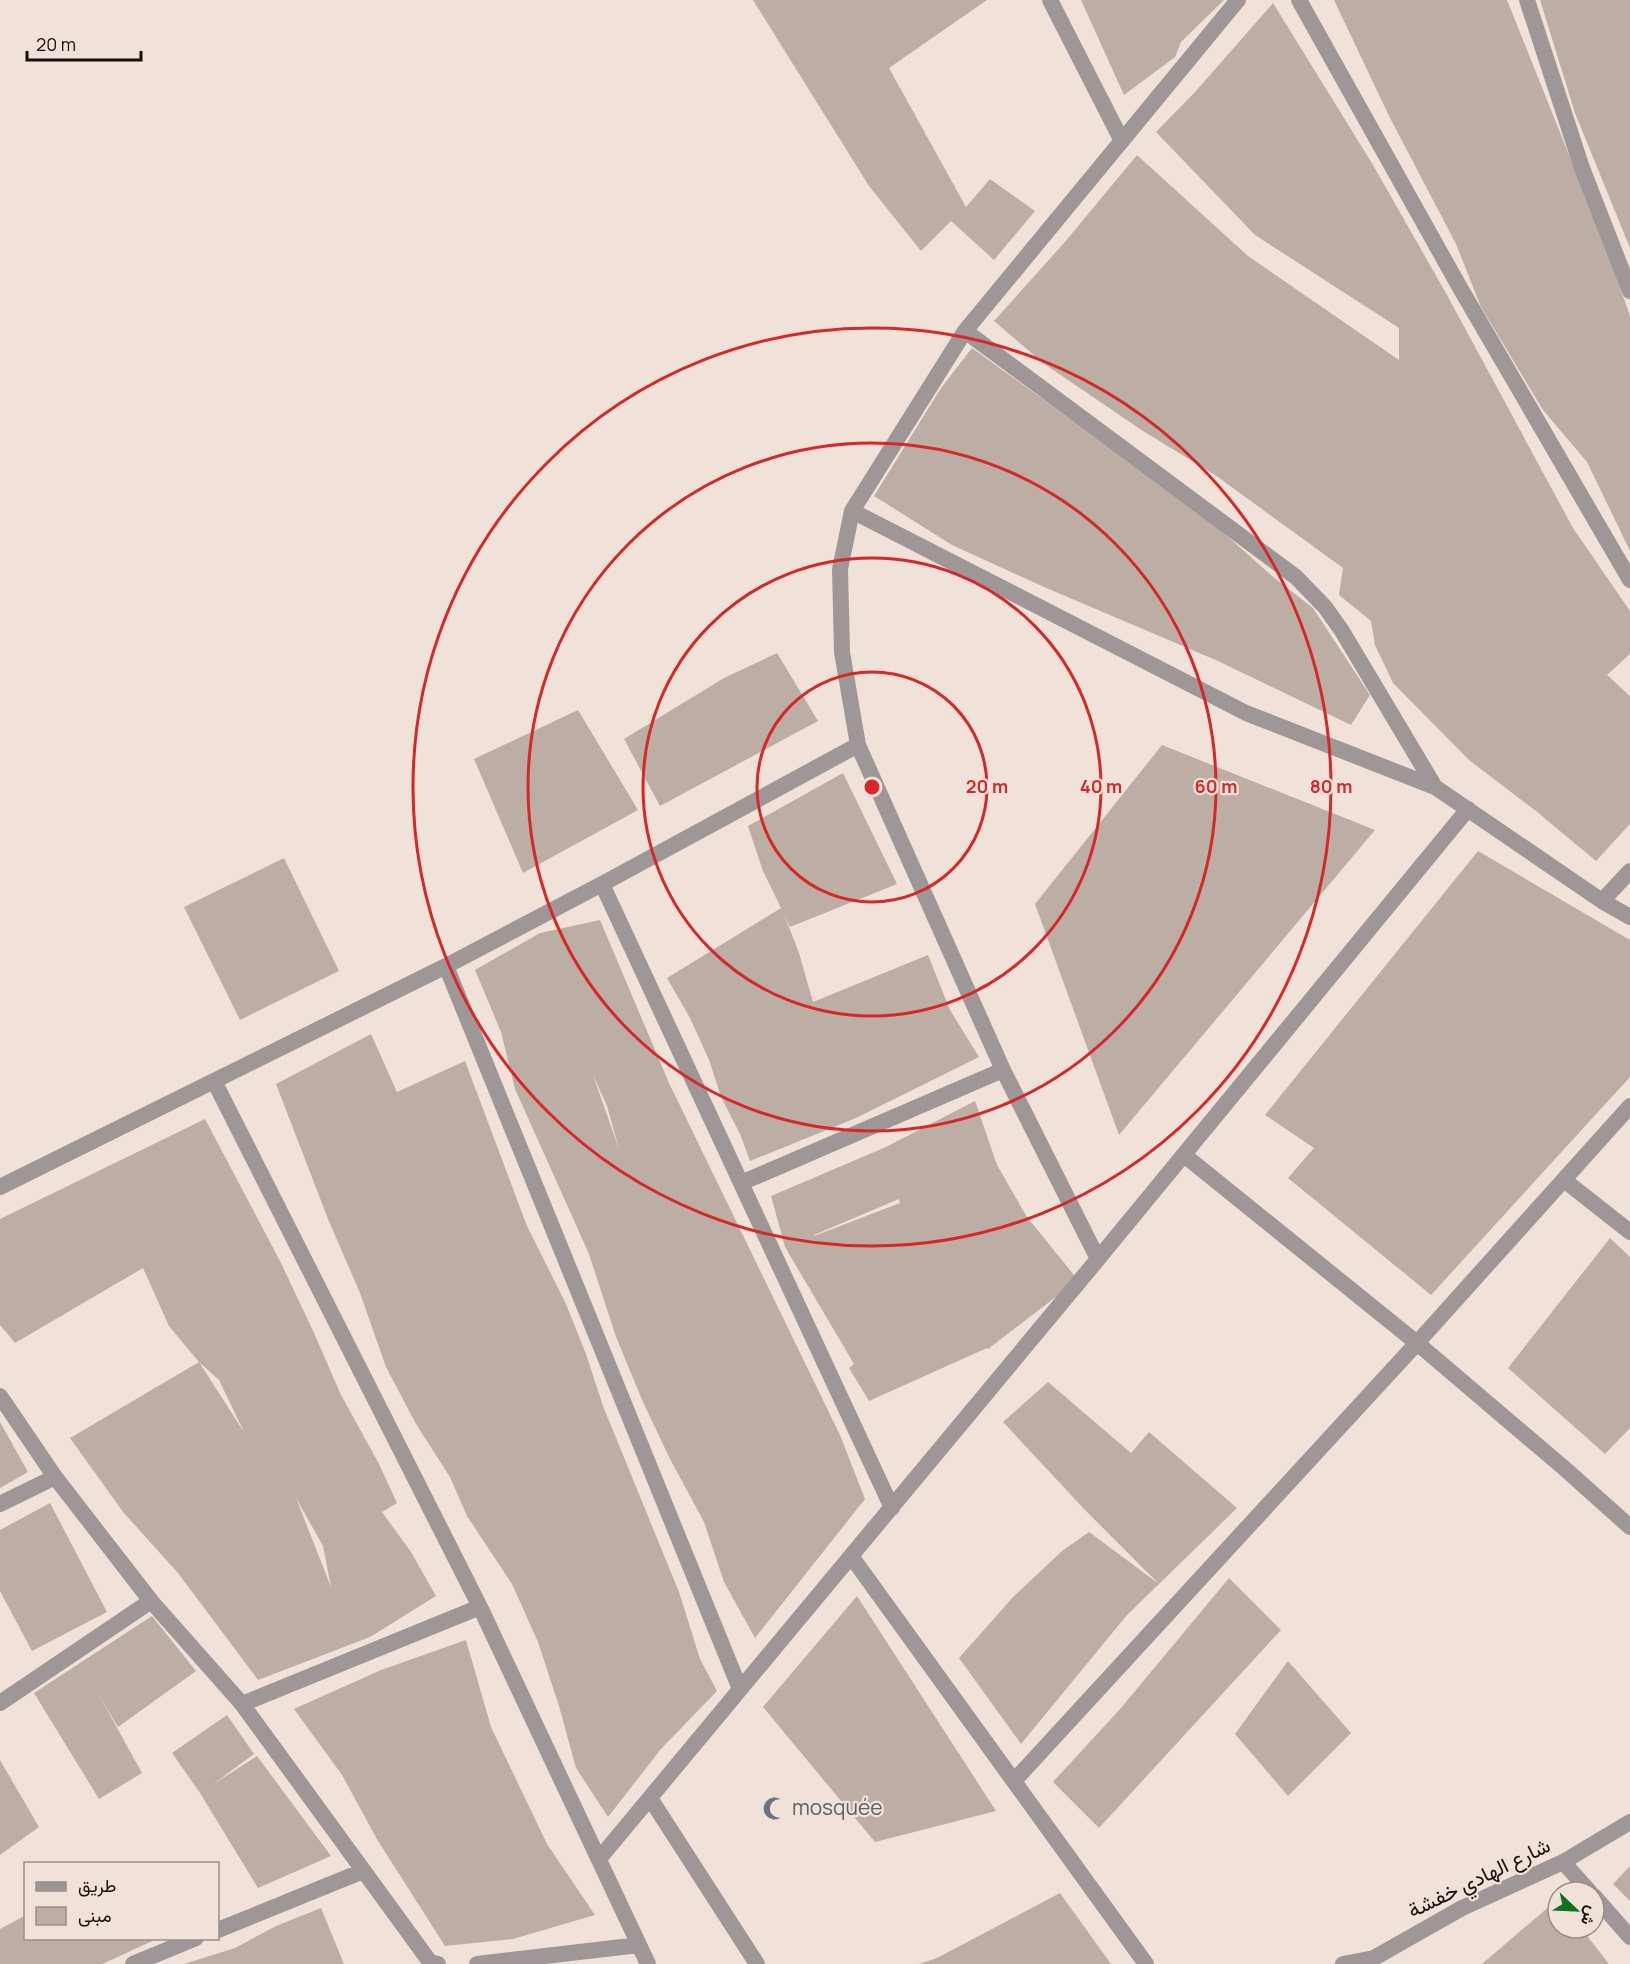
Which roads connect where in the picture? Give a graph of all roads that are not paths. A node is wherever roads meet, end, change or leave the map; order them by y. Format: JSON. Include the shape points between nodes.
{"nodes":[{"id":1,"x":1050,"y":0,"type":"edge"},
{"id":2,"x":1238,"y":0,"type":"edge"},
{"id":3,"x":1299,"y":0,"type":"edge"},
{"id":4,"x":1527,"y":0,"type":"edge"},
{"id":5,"x":1122,"y":141,"type":"junction"},
{"id":6,"x":1630,"y":291,"type":"edge"},
{"id":7,"x":965,"y":331,"type":"junction"},
{"id":8,"x":852,"y":511,"type":"junction"},
{"id":9,"x":1630,"y":580,"type":"edge"},
{"id":10,"x":858,"y":745,"type":"junction"},
{"id":11,"x":1435,"y":787,"type":"junction"},
{"id":12,"x":1468,"y":809,"type":"junction"},
{"id":13,"x":1630,"y":871,"type":"edge"},
{"id":14,"x":602,"y":884,"type":"junction"},
{"id":15,"x":1602,"y":901,"type":"junction"},
{"id":16,"x":1630,"y":917,"type":"edge"},
{"id":17,"x":446,"y":966,"type":"junction"},
{"id":18,"x":1003,"y":1070,"type":"junction"},
{"id":19,"x":214,"y":1081,"type":"junction"},
{"id":20,"x":1630,"y":1106,"type":"edge"},
{"id":21,"x":1184,"y":1155,"type":"junction"},
{"id":22,"x":1564,"y":1180,"type":"junction"},
{"id":23,"x":741,"y":1183,"type":"junction"},
{"id":24,"x":0,"y":1187,"type":"edge"},
{"id":25,"x":1630,"y":1232,"type":"edge"},
{"id":26,"x":1098,"y":1259,"type":"junction"},
{"id":27,"x":1417,"y":1343,"type":"junction"},
{"id":28,"x":0,"y":1396,"type":"edge"},
{"id":29,"x":55,"y":1477,"type":"junction"},
{"id":30,"x":0,"y":1504,"type":"edge"},
{"id":31,"x":892,"y":1508,"type":"junction"},
{"id":32,"x":1630,"y":1527,"type":"edge"},
{"id":33,"x":851,"y":1556,"type":"junction"},
{"id":34,"x":152,"y":1600,"type":"junction"},
{"id":35,"x":480,"y":1607,"type":"junction"},
{"id":36,"x":740,"y":1689,"type":"junction"},
{"id":37,"x":0,"y":1703,"type":"edge"},
{"id":38,"x":242,"y":1704,"type":"junction"},
{"id":39,"x":1014,"y":1781,"type":"junction"},
{"id":40,"x":650,"y":1798,"type":"junction"},
{"id":41,"x":1630,"y":1822,"type":"edge"},
{"id":42,"x":599,"y":1859,"type":"junction"},
{"id":43,"x":1563,"y":1862,"type":"junction"},
{"id":44,"x":363,"y":1871,"type":"junction"},
{"id":45,"x":1579,"y":1880,"type":"edge"},
{"id":46,"x":1606,"y":1909,"type":"edge"},
{"id":47,"x":219,"y":1930,"type":"edge"},
{"id":48,"x":1630,"y":1936,"type":"edge"},
{"id":49,"x":191,"y":1940,"type":"edge"},
{"id":50,"x":639,"y":1946,"type":"junction"},
{"id":51,"x":530,"y":1961,"type":"edge"},
{"id":52,"x":1376,"y":1961,"type":"edge"},
{"id":53,"x":133,"y":1964,"type":"edge"},
{"id":54,"x":438,"y":1964,"type":"edge"},
{"id":55,"x":477,"y":1964,"type":"edge"},
{"id":56,"x":648,"y":1964,"type":"edge"},
{"id":57,"x":757,"y":1964,"type":"edge"},
{"id":58,"x":1146,"y":1964,"type":"edge"},
{"id":59,"x":1343,"y":1964,"type":"edge"}],
"edges":[{"from":1,"to":5,"type":"street"},
{"from":2,"to":5,"type":"street"},
{"from":3,"to":9,"type":"street"},
{"from":4,"to":6,"type":"street","via":[[1582,168]]},
{"from":5,"to":7,"type":"street"},
{"from":7,"to":8,"type":"street"},
{"from":7,"to":11,"type":"street","via":[[1296,577],[1342,631]]},
{"from":8,"to":10,"type":"street","via":[[840,569],[842,652]]},
{"from":8,"to":11,"type":"street","via":[[1246,713]]},
{"from":10,"to":14,"type":"street"},
{"from":10,"to":18,"type":"street"},
{"from":11,"to":12,"type":"street"},
{"from":12,"to":15,"type":"street"},
{"from":12,"to":21,"type":"street"},
{"from":13,"to":15,"type":"street"},
{"from":14,"to":17,"type":"street"},
{"from":14,"to":23,"type":"street"},
{"from":15,"to":16,"type":"street"},
{"from":17,"to":19,"type":"street"},
{"from":17,"to":36,"type":"street"},
{"from":18,"to":23,"type":"street"},
{"from":18,"to":26,"type":"street"},
{"from":19,"to":24,"type":"street"},
{"from":19,"to":35,"type":"street"},
{"from":20,"to":22,"type":"street"},
{"from":21,"to":26,"type":"street"},
{"from":21,"to":27,"type":"street"},
{"from":22,"to":25,"type":"street"},
{"from":22,"to":27,"type":"street"},
{"from":23,"to":31,"type":"street"},
{"from":26,"to":31,"type":"street"},
{"from":27,"to":32,"type":"street"},
{"from":27,"to":39,"type":"street"},
{"from":28,"to":29,"type":"street"},
{"from":29,"to":30,"type":"street"},
{"from":29,"to":34,"type":"street"},
{"from":31,"to":33,"type":"street"},
{"from":33,"to":36,"type":"street"},
{"from":33,"to":39,"type":"street"},
{"from":34,"to":37,"type":"street"},
{"from":34,"to":38,"type":"street"},
{"from":35,"to":38,"type":"street"},
{"from":35,"to":42,"type":"street"},
{"from":36,"to":40,"type":"street"},
{"from":38,"to":44,"type":"street"},
{"from":39,"to":58,"type":"street"},
{"from":40,"to":42,"type":"street"},
{"from":40,"to":57,"type":"street"},
{"from":41,"to":43,"type":"street","name":"شارع الهادي خفشة"},
{"from":42,"to":50,"type":"street"},
{"from":43,"to":45,"type":"street"},
{"from":43,"to":52,"type":"street","name":"شارع الهادي خفشة","via":[[1462,1908]]},
{"from":44,"to":47,"type":"street"},
{"from":44,"to":54,"type":"street","via":[[430,1962]]},
{"from":46,"to":48,"type":"street"},
{"from":49,"to":53,"type":"street"},
{"from":50,"to":51,"type":"street"},
{"from":50,"to":56,"type":"street"},
{"from":51,"to":55,"type":"street"},
{"from":52,"to":59,"type":"street","name":"شارع الهادي خفشة"}]}
